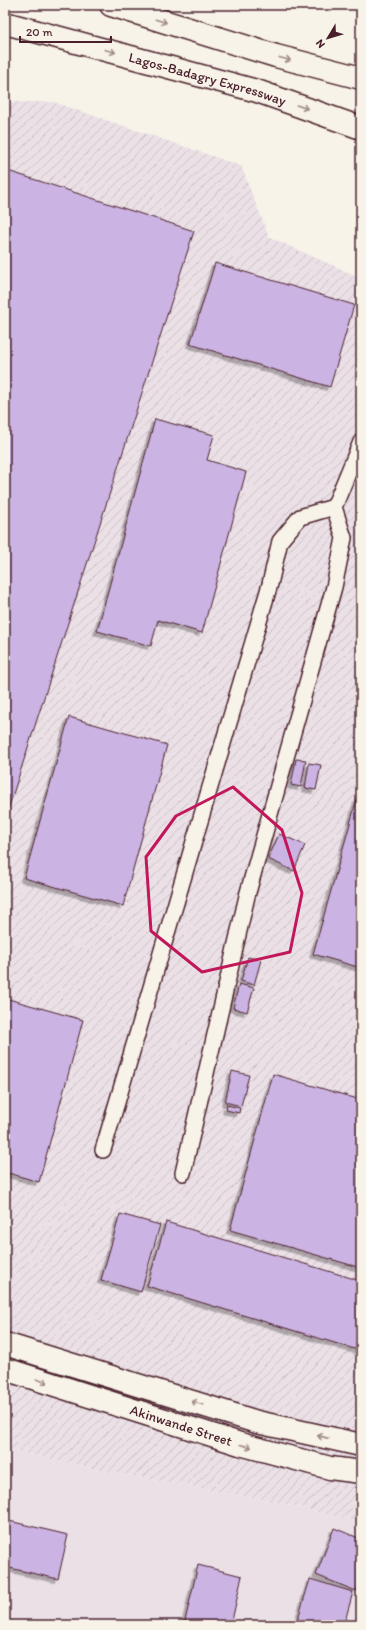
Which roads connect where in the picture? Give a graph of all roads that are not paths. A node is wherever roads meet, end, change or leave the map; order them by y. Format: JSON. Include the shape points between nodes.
{"nodes":[{"id":1,"x":111,"y":5,"type":"edge"},
{"id":2,"x":5,"y":22,"type":"edge"},
{"id":3,"x":361,"y":78,"type":"edge"},
{"id":4,"x":361,"y":128,"type":"edge"},
{"id":5,"x":361,"y":442,"type":"edge"},
{"id":6,"x":334,"y":507,"type":"junction"},
{"id":7,"x":103,"y":1150,"type":"dead end"},
{"id":8,"x":183,"y":1173,"type":"dead end"},
{"id":9,"x":5,"y":1344,"type":"edge"},
{"id":10,"x":5,"y":1369,"type":"edge"},
{"id":11,"x":361,"y":1445,"type":"edge"},
{"id":12,"x":361,"y":1472,"type":"edge"}],
"edges":[{"from":1,"to":3,"type":"main road","one_way":true,"via":[[276,56]]},
{"from":2,"to":4,"type":"main road","name":"Lagos-Badagry Expressway","one_way":true,"via":[[257,91]]},
{"from":5,"to":6,"type":"lane"},
{"from":6,"to":7,"type":"lane","via":[[300,517],[280,541],[268,592]]},
{"from":6,"to":8,"type":"lane","via":[[344,538],[334,586],[247,896]]},
{"from":11,"to":9,"type":"main road","name":"Akinwande Street","one_way":true,"via":[[257,1422]]},
{"from":10,"to":12,"type":"main road","name":"Akinwande Street","one_way":true,"via":[[240,1444],[330,1468]]}]}
